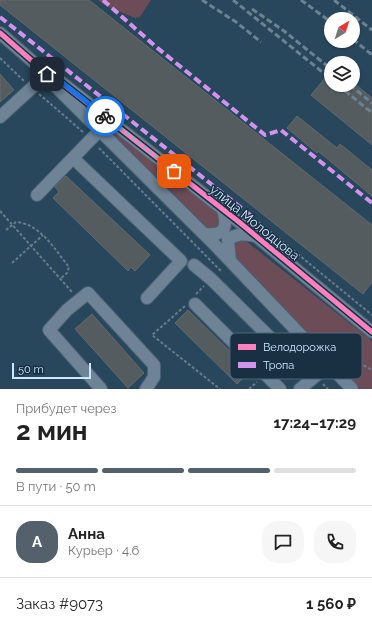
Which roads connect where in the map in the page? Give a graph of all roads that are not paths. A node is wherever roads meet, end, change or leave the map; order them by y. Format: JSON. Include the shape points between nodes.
{"nodes":[{"id":1,"x":0,"y":34,"type":"edge"},
{"id":2,"x":47,"y":74,"type":"junction"},
{"id":3,"x":0,"y":117,"type":"edge"},
{"id":4,"x":100,"y":130,"type":"junction"},
{"id":5,"x":74,"y":158,"type":"junction"},
{"id":6,"x":37,"y":195,"type":"dead end"},
{"id":7,"x":223,"y":210,"type":"junction"},
{"id":8,"x":204,"y":234,"type":"junction"},
{"id":9,"x":255,"y":236,"type":"junction"},
{"id":10,"x":230,"y":260,"type":"junction"},
{"id":11,"x":194,"y":266,"type":"dead end"},
{"id":12,"x":147,"y":298,"type":"dead end"},
{"id":13,"x":192,"y":301,"type":"road end"},
{"id":14,"x":372,"y":332,"type":"edge"},
{"id":15,"x":268,"y":333,"type":"edge"},
{"id":16,"x":300,"y":333,"type":"edge"},
{"id":17,"x":230,"y":339,"type":"edge"},
{"id":18,"x":270,"y":379,"type":"edge"},
{"id":19,"x":312,"y":379,"type":"edge"},
{"id":20,"x":343,"y":379,"type":"edge"},
{"id":21,"x":102,"y":389,"type":"edge"},
{"id":22,"x":146,"y":389,"type":"edge"},
{"id":23,"x":280,"y":389,"type":"edge"},
{"id":24,"x":300,"y":389,"type":"edge"},
{"id":25,"x":352,"y":389,"type":"edge"}],
"edges":[{"from":1,"to":2,"type":"street"},
{"from":2,"to":3,"type":"street"},
{"from":2,"to":4,"type":"street","via":[[48,78]]},
{"from":2,"to":7,"type":"street","name":"улица Молодцова","via":[[52,75]]},
{"from":4,"to":5,"type":"street"},
{"from":4,"to":8,"type":"street"},
{"from":5,"to":6,"type":"street"},
{"from":5,"to":12,"type":"street","via":[[181,262]]},
{"from":7,"to":8,"type":"street","name":"улица Молодцова","via":[[225,228],[221,233]]},
{"from":7,"to":9,"type":"street","name":"улица Молодцова"},
{"from":8,"to":10,"type":"street"},
{"from":9,"to":10,"type":"street","name":"улица Молодцова","via":[[232,236],[228,240]]},
{"from":9,"to":14,"type":"street","name":"улица Молодцова"},
{"from":10,"to":16,"type":"street"},
{"from":11,"to":15,"type":"street"},
{"from":13,"to":17,"type":"street"},
{"from":18,"to":23,"type":"street"},
{"from":19,"to":24,"type":"street"},
{"from":20,"to":25,"type":"street"},
{"from":21,"to":22,"type":"street","via":[[49,330],[67,310],[88,293],[154,365],[154,377]]}]}
